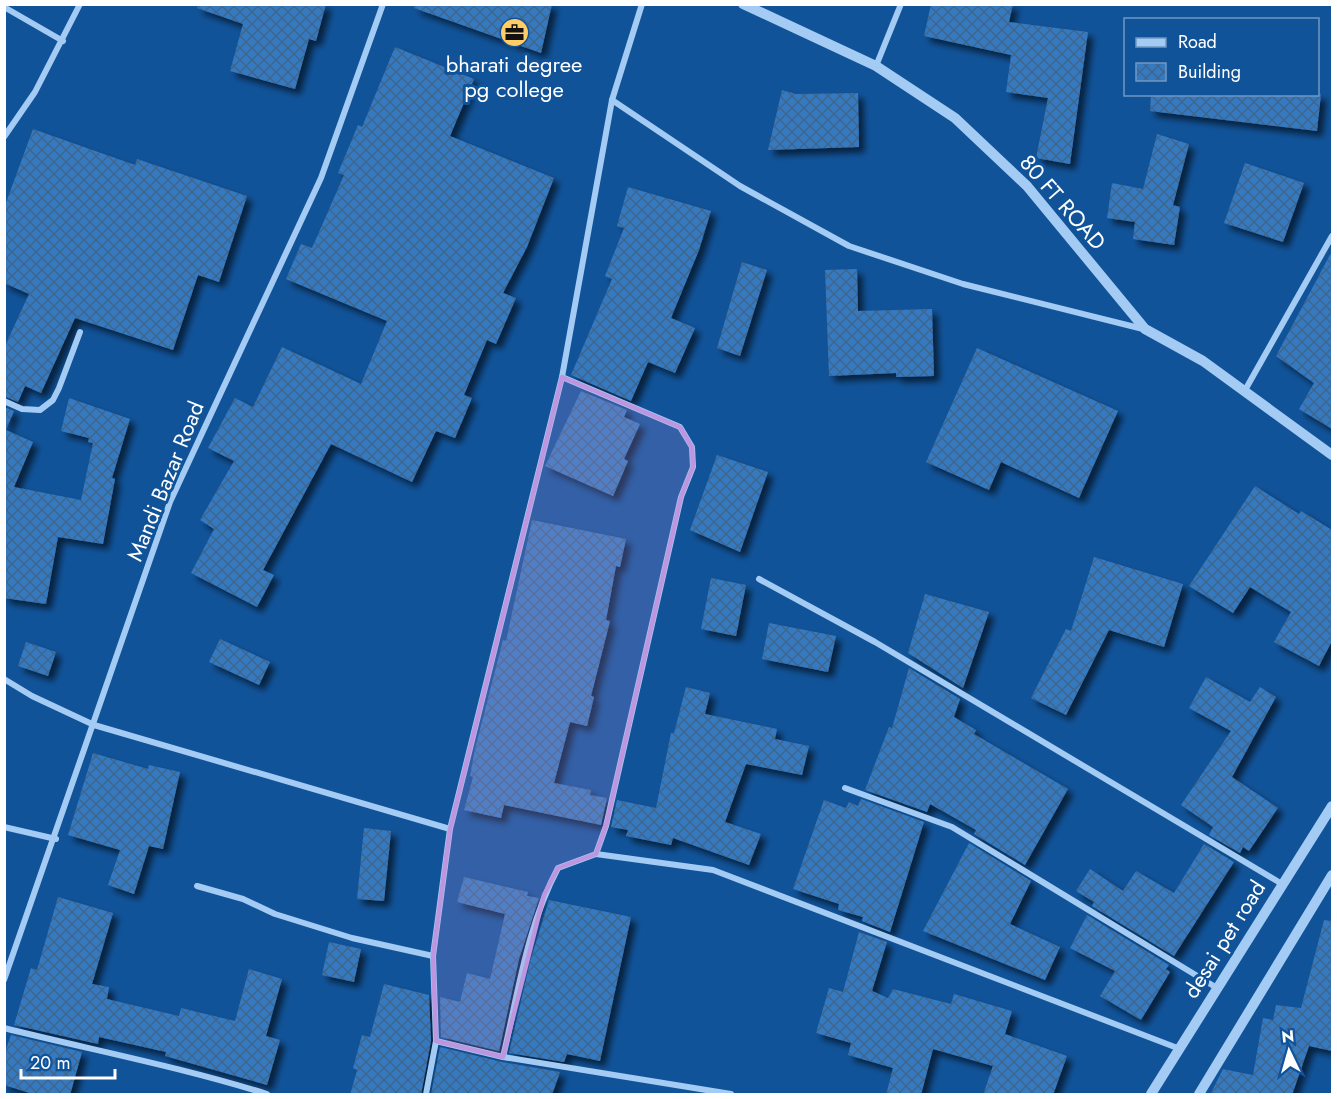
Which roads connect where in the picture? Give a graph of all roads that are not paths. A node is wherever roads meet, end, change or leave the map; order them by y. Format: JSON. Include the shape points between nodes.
{"nodes":[{"id":1,"x":80,"y":4,"type":"edge"},
{"id":2,"x":383,"y":4,"type":"edge"},
{"id":3,"x":642,"y":4,"type":"edge"},
{"id":4,"x":743,"y":4,"type":"edge"},
{"id":5,"x":901,"y":4,"type":"edge"},
{"id":6,"x":4,"y":7,"type":"edge"},
{"id":7,"x":63,"y":41,"type":"junction"},
{"id":8,"x":876,"y":66,"type":"junction"},
{"id":9,"x":612,"y":100,"type":"junction"},
{"id":10,"x":4,"y":137,"type":"edge"},
{"id":11,"x":1332,"y":236,"type":"edge"},
{"id":12,"x":1144,"y":329,"type":"junction"},
{"id":13,"x":80,"y":332,"type":"dead end"},
{"id":14,"x":561,"y":377,"type":"junction"},
{"id":15,"x":1244,"y":392,"type":"junction"},
{"id":16,"x":4,"y":401,"type":"edge"},
{"id":17,"x":1332,"y":455,"type":"edge"},
{"id":18,"x":759,"y":579,"type":"dead end"},
{"id":19,"x":4,"y":679,"type":"edge"},
{"id":20,"x":94,"y":725,"type":"junction"},
{"id":21,"x":845,"y":788,"type":"dead end"},
{"id":22,"x":1332,"y":806,"type":"edge"},
{"id":23,"x":4,"y":827,"type":"edge"},
{"id":24,"x":450,"y":829,"type":"junction"},
{"id":25,"x":56,"y":839,"type":"junction"},
{"id":26,"x":596,"y":854,"type":"junction"},
{"id":27,"x":1332,"y":877,"type":"edge"},
{"id":28,"x":1282,"y":884,"type":"junction"},
{"id":29,"x":197,"y":886,"type":"dead end"},
{"id":30,"x":433,"y":956,"type":"junction"},
{"id":31,"x":4,"y":980,"type":"edge"},
{"id":32,"x":1217,"y":988,"type":"junction"},
{"id":33,"x":4,"y":1028,"type":"edge"},
{"id":34,"x":436,"y":1041,"type":"junction"},
{"id":35,"x":1180,"y":1049,"type":"junction"},
{"id":36,"x":503,"y":1057,"type":"junction"},
{"id":37,"x":267,"y":1095,"type":"edge"},
{"id":38,"x":426,"y":1095,"type":"edge"},
{"id":39,"x":730,"y":1095,"type":"edge"},
{"id":40,"x":1151,"y":1095,"type":"edge"},
{"id":41,"x":1198,"y":1095,"type":"edge"}],
"edges":[{"from":1,"to":7,"type":"street"},
{"from":2,"to":20,"type":"street","name":"Mandi Bazar Road","via":[[321,178],[170,502]]},
{"from":3,"to":9,"type":"street"},
{"from":4,"to":8,"type":"street","name":"80 FT ROAD"},
{"from":5,"to":8,"type":"street"},
{"from":6,"to":7,"type":"street"},
{"from":7,"to":10,"type":"street"},
{"from":8,"to":12,"type":"street","name":"80 FT ROAD","via":[[955,118],[1027,186]]},
{"from":9,"to":12,"type":"street","via":[[740,186],[849,246],[963,284]]},
{"from":9,"to":14,"type":"street"},
{"from":11,"to":15,"type":"street"},
{"from":12,"to":15,"type":"street","name":"80 FT ROAD","via":[[1203,361]]},
{"from":13,"to":16,"type":"street","via":[[53,400],[40,410],[22,409]]},
{"from":14,"to":24,"type":"street"},
{"from":14,"to":26,"type":"street","via":[[680,427],[692,447],[693,467],[681,497],[606,826]]},
{"from":15,"to":17,"type":"street","name":"80 FT ROAD"},
{"from":18,"to":28,"type":"street","via":[[875,642]]},
{"from":19,"to":20,"type":"street"},
{"from":20,"to":24,"type":"street"},
{"from":20,"to":25,"type":"street","name":"Mandi Bazar Road"},
{"from":21,"to":32,"type":"street","via":[[952,828]]},
{"from":22,"to":28,"type":"street","name":"desai pet road"},
{"from":23,"to":25,"type":"street"},
{"from":24,"to":30,"type":"street"},
{"from":25,"to":31,"type":"street","name":"Mandi Bazar Road"},
{"from":26,"to":35,"type":"street","via":[[713,870]]},
{"from":26,"to":36,"type":"street","via":[[558,868],[544,895]]},
{"from":27,"to":41,"type":"street"},
{"from":28,"to":32,"type":"street","name":"desai pet road"},
{"from":29,"to":30,"type":"street","via":[[243,898],[275,914],[352,938]]},
{"from":30,"to":34,"type":"street"},
{"from":32,"to":35,"type":"street","name":"desai pet road"},
{"from":33,"to":37,"type":"street","via":[[208,1076]]},
{"from":34,"to":36,"type":"street"},
{"from":34,"to":38,"type":"street"},
{"from":35,"to":40,"type":"street","name":"desai pet road"},
{"from":36,"to":39,"type":"street"}]}
